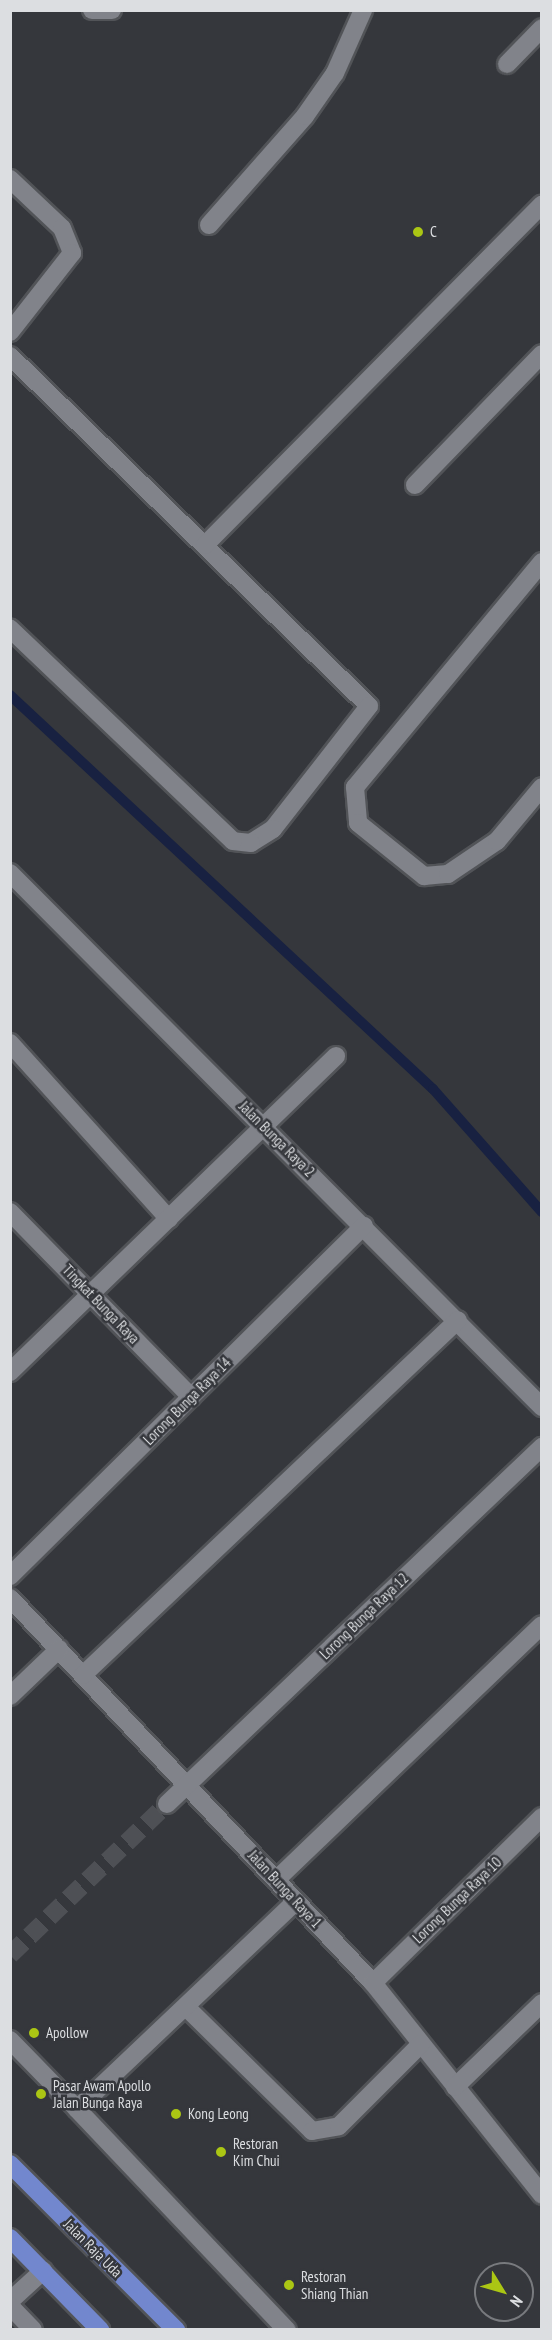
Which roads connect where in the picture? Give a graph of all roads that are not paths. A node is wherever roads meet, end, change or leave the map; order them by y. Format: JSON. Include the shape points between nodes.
{"nodes":[{"id":1,"x":92,"y":10,"type":"edge"},
{"id":2,"x":112,"y":10,"type":"edge"},
{"id":3,"x":363,"y":10,"type":"edge"},
{"id":4,"x":542,"y":28,"type":"edge"},
{"id":5,"x":507,"y":64,"type":"dead end"},
{"id":6,"x":10,"y":179,"type":"edge"},
{"id":7,"x":542,"y":204,"type":"edge"},
{"id":8,"x":208,"y":225,"type":"dead end"},
{"id":9,"x":10,"y":332,"type":"edge"},
{"id":10,"x":542,"y":354,"type":"edge"},
{"id":11,"x":10,"y":357,"type":"edge"},
{"id":12,"x":415,"y":485,"type":"dead end"},
{"id":13,"x":205,"y":545,"type":"junction"},
{"id":14,"x":542,"y":562,"type":"edge"},
{"id":15,"x":10,"y":629,"type":"edge"},
{"id":16,"x":542,"y":788,"type":"edge"},
{"id":17,"x":13,"y":881,"type":"edge"},
{"id":18,"x":10,"y":1043,"type":"edge"},
{"id":19,"x":336,"y":1056,"type":"dead end"},
{"id":20,"x":265,"y":1127,"type":"junction"},
{"id":21,"x":10,"y":1212,"type":"edge"},
{"id":22,"x":170,"y":1219,"type":"junction"},
{"id":23,"x":364,"y":1226,"type":"junction"},
{"id":24,"x":91,"y":1294,"type":"junction"},
{"id":25,"x":458,"y":1320,"type":"junction"},
{"id":26,"x":10,"y":1372,"type":"edge"},
{"id":27,"x":191,"y":1397,"type":"junction"},
{"id":28,"x":542,"y":1407,"type":"edge"},
{"id":29,"x":542,"y":1448,"type":"edge"},
{"id":30,"x":10,"y":1576,"type":"edge"},
{"id":31,"x":10,"y":1598,"type":"edge"},
{"id":32,"x":542,"y":1625,"type":"edge"},
{"id":33,"x":59,"y":1649,"type":"junction"},
{"id":34,"x":83,"y":1675,"type":"junction"},
{"id":35,"x":10,"y":1696,"type":"edge"},
{"id":36,"x":187,"y":1785,"type":"junction"},
{"id":37,"x":167,"y":1803,"type":"tunnel mouth"},
{"id":38,"x":542,"y":1817,"type":"edge"},
{"id":39,"x":276,"y":1880,"type":"junction"},
{"id":40,"x":296,"y":1901,"type":"junction"},
{"id":41,"x":373,"y":1983,"type":"junction"},
{"id":42,"x":542,"y":2002,"type":"edge"},
{"id":43,"x":186,"y":2007,"type":"junction"},
{"id":44,"x":10,"y":2040,"type":"edge"},
{"id":45,"x":421,"y":2044,"type":"junction"},
{"id":46,"x":455,"y":2087,"type":"junction"},
{"id":47,"x":77,"y":2109,"type":"junction"},
{"id":48,"x":10,"y":2164,"type":"edge"},
{"id":49,"x":542,"y":2195,"type":"edge"},
{"id":50,"x":10,"y":2238,"type":"edge"},
{"id":51,"x":43,"y":2271,"type":"junction"},
{"id":52,"x":10,"y":2301,"type":"edge"},
{"id":53,"x":10,"y":2306,"type":"edge"},
{"id":54,"x":33,"y":2330,"type":"edge"},
{"id":55,"x":100,"y":2330,"type":"edge"},
{"id":56,"x":176,"y":2330,"type":"edge"},
{"id":57,"x":287,"y":2330,"type":"edge"}],
"edges":[{"from":1,"to":2,"type":"street","via":[[100,15]]},
{"from":3,"to":8,"type":"street","via":[[335,74],[305,116]]},
{"from":4,"to":5,"type":"street"},
{"from":6,"to":9,"type":"street","via":[[62,228],[72,253]]},
{"from":7,"to":13,"type":"street"},
{"from":10,"to":12,"type":"street"},
{"from":11,"to":13,"type":"street"},
{"from":13,"to":15,"type":"street","via":[[369,706],[273,829],[251,843],[233,841]]},
{"from":14,"to":16,"type":"street","via":[[355,787],[358,823],[424,876],[448,874],[497,842]]},
{"from":17,"to":20,"type":"street","name":"Jalan Bunga Raya 2"},
{"from":18,"to":22,"type":"street"},
{"from":19,"to":20,"type":"street"},
{"from":20,"to":22,"type":"street"},
{"from":20,"to":23,"type":"street","name":"Jalan Bunga Raya 2"},
{"from":21,"to":24,"type":"street","name":"Tingkat Bunga Raya"},
{"from":22,"to":24,"type":"street"},
{"from":23,"to":25,"type":"street","name":"Jalan Bunga Raya 2"},
{"from":23,"to":27,"type":"street","name":"Lorong Bunga Raya 14"},
{"from":24,"to":26,"type":"street"},
{"from":24,"to":27,"type":"street","name":"Tingkat Bunga Raya"},
{"from":25,"to":28,"type":"street","name":"Jalan Bunga Raya 2"},
{"from":25,"to":34,"type":"street"},
{"from":27,"to":30,"type":"street","name":"Lorong Bunga Raya 14"},
{"from":29,"to":36,"type":"street","name":"Lorong Bunga Raya 12"},
{"from":31,"to":33,"type":"street","name":"Jalan Bunga Raya 1"},
{"from":32,"to":39,"type":"street"},
{"from":33,"to":34,"type":"street","name":"Jalan Bunga Raya 1"},
{"from":33,"to":35,"type":"street"},
{"from":34,"to":36,"type":"street","name":"Jalan Bunga Raya 1"},
{"from":36,"to":37,"type":"street","name":"Lorong Bunga Raya 12"},
{"from":36,"to":39,"type":"street","name":"Jalan Bunga Raya 1"},
{"from":38,"to":41,"type":"street","name":"Lorong Bunga Raya 10"},
{"from":39,"to":40,"type":"street","name":"Jalan Bunga Raya 1"},
{"from":40,"to":41,"type":"street","name":"Jalan Bunga Raya 1"},
{"from":40,"to":43,"type":"street"},
{"from":41,"to":45,"type":"street","name":"Jalan Bunga Raya 1"},
{"from":42,"to":46,"type":"street"},
{"from":43,"to":45,"type":"street","via":[[312,2131],[339,2126]]},
{"from":43,"to":47,"type":"street"},
{"from":44,"to":47,"type":"street"},
{"from":45,"to":46,"type":"street","name":"Jalan Bunga Raya 1"},
{"from":46,"to":49,"type":"street","name":"Jalan Bunga Raya 1"},
{"from":47,"to":57,"type":"street"},
{"from":48,"to":56,"type":"main road","name":"Jalan Raja Uda"},
{"from":50,"to":51,"type":"main road"},
{"from":51,"to":52,"type":"street"},
{"from":51,"to":55,"type":"main road"},
{"from":53,"to":54,"type":"street"}]}
